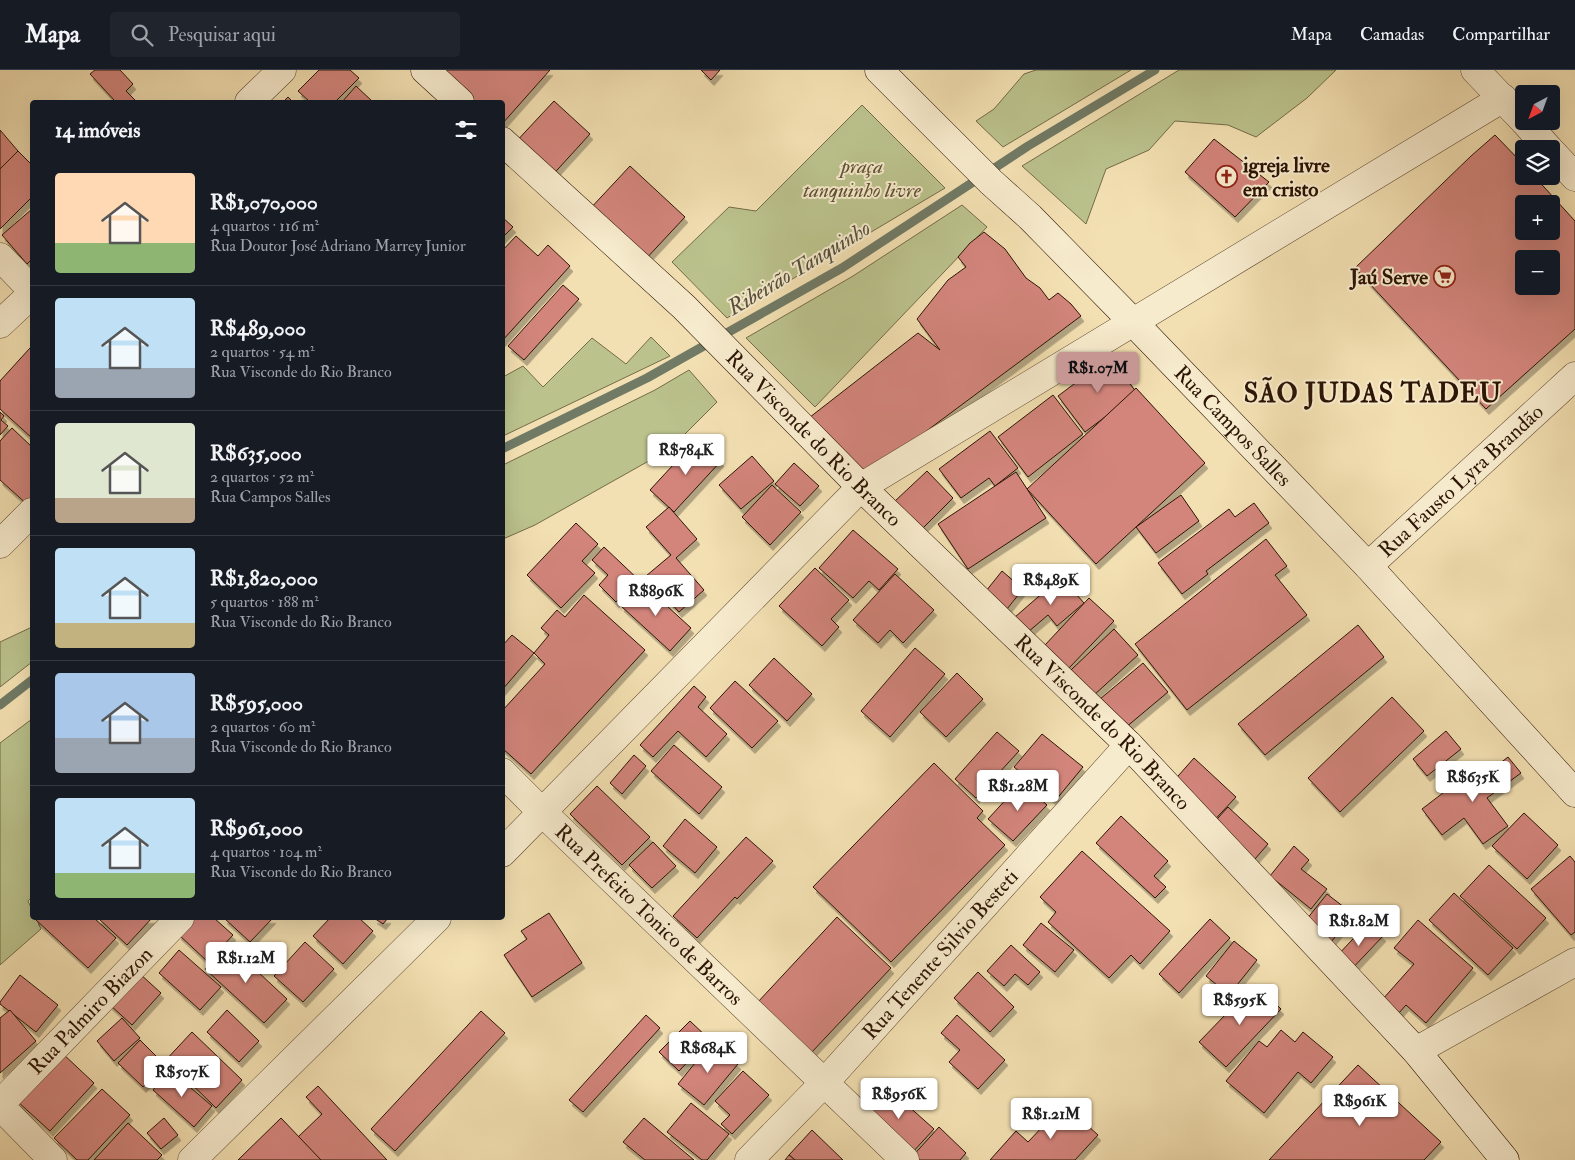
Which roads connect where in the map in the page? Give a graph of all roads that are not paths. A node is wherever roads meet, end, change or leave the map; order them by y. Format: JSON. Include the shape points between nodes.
{"nodes":[{"id":1,"x":282,"y":70,"type":"edge"},
{"id":2,"x":424,"y":70,"type":"edge"},
{"id":3,"x":879,"y":70,"type":"edge"},
{"id":4,"x":1476,"y":70,"type":"edge"},
{"id":5,"x":1503,"y":98,"type":"junction"},
{"id":6,"x":251,"y":100,"type":"edge"},
{"id":7,"x":458,"y":100,"type":"edge"},
{"id":8,"x":1515,"y":111,"type":"edge"},
{"id":9,"x":1532,"y":130,"type":"edge"},
{"id":10,"x":1541,"y":140,"type":"edge"},
{"id":11,"x":505,"y":144,"type":"edge"},
{"id":12,"x":1560,"y":161,"type":"edge"},
{"id":13,"x":1575,"y":177,"type":"edge"},
{"id":14,"x":0,"y":257,"type":"edge"},
{"id":15,"x":30,"y":288,"type":"edge"},
{"id":16,"x":30,"y":296,"type":"edge"},
{"id":17,"x":1134,"y":322,"type":"junction"},
{"id":18,"x":0,"y":324,"type":"edge"},
{"id":19,"x":1575,"y":376,"type":"edge"},
{"id":20,"x":861,"y":487,"type":"junction"},
{"id":21,"x":30,"y":514,"type":"edge"},
{"id":22,"x":0,"y":544,"type":"edge"},
{"id":23,"x":1368,"y":566,"type":"junction"},
{"id":24,"x":1129,"y":745,"type":"junction"},
{"id":25,"x":505,"y":775,"type":"edge"},
{"id":26,"x":1575,"y":793,"type":"edge"},
{"id":27,"x":543,"y":813,"type":"junction"},
{"id":28,"x":505,"y":850,"type":"edge"},
{"id":29,"x":178,"y":920,"type":"edge"},
{"id":30,"x":436,"y":920,"type":"edge"},
{"id":31,"x":1575,"y":962,"type":"edge"},
{"id":32,"x":1416,"y":1051,"type":"junction"},
{"id":33,"x":825,"y":1082,"type":"junction"},
{"id":34,"x":0,"y":1105,"type":"edge"},
{"id":35,"x":53,"y":1160,"type":"edge"},
{"id":36,"x":192,"y":1160,"type":"edge"},
{"id":37,"x":749,"y":1160,"type":"edge"},
{"id":38,"x":905,"y":1160,"type":"edge"},
{"id":39,"x":1506,"y":1160,"type":"edge"}],
"edges":[{"from":1,"to":6,"type":"street"},
{"from":2,"to":7,"type":"street"},
{"from":3,"to":17,"type":"street","name":"Rua Campos Salles"},
{"from":4,"to":5,"type":"street"},
{"from":5,"to":8,"type":"street"},
{"from":5,"to":17,"type":"street"},
{"from":9,"to":10,"type":"street"},
{"from":11,"to":20,"type":"street","name":"Rua Visconde do Rio Branco","via":[[684,308]]},
{"from":12,"to":13,"type":"street"},
{"from":14,"to":15,"type":"street"},
{"from":16,"to":18,"type":"street"},
{"from":17,"to":20,"type":"street"},
{"from":17,"to":23,"type":"street","name":"Rua Campos Salles"},
{"from":19,"to":23,"type":"street","name":"Rua Fausto Lyra Brandão"},
{"from":20,"to":24,"type":"street","name":"Rua Visconde do Rio Branco"},
{"from":20,"to":27,"type":"street"},
{"from":21,"to":22,"type":"street"},
{"from":23,"to":26,"type":"street","name":"Rua Campos Salles"},
{"from":24,"to":32,"type":"street","name":"Rua Visconde do Rio Branco"},
{"from":24,"to":33,"type":"street","name":"Rua Tenente Silvio Besteti"},
{"from":25,"to":27,"type":"street","name":"Rua Prefeito Tonico de Barros"},
{"from":27,"to":28,"type":"street"},
{"from":27,"to":33,"type":"street","name":"Rua Prefeito Tonico de Barros"},
{"from":29,"to":34,"type":"street","name":"Rua Palmiro Biazon"},
{"from":30,"to":36,"type":"street"},
{"from":31,"to":32,"type":"street"},
{"from":32,"to":39,"type":"street","name":"Rua Visconde do Rio Branco"},
{"from":33,"to":37,"type":"street","name":"Rua Tenente Silvio Besteti"},
{"from":33,"to":38,"type":"street","name":"Rua Prefeito Tonico de Barros"},
{"from":34,"to":35,"type":"street"}]}
